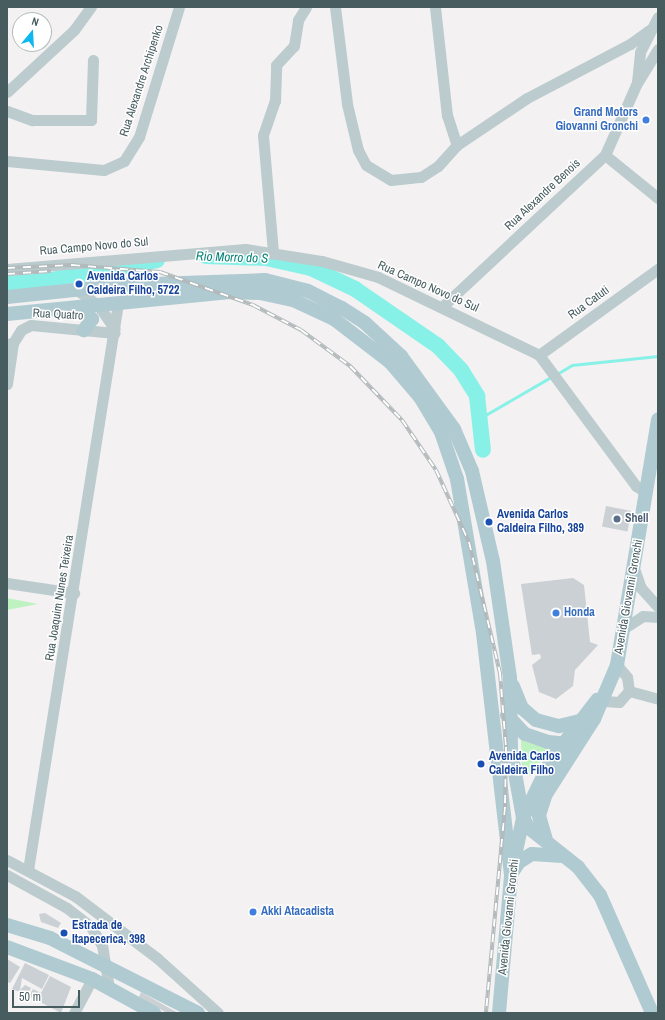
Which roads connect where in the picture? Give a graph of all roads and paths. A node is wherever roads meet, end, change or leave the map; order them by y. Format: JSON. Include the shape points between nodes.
{"nodes":[{"id":1,"x":91,"y":7,"type":"edge"},
{"id":2,"x":179,"y":7,"type":"edge"},
{"id":3,"x":306,"y":7,"type":"edge"},
{"id":4,"x":335,"y":7,"type":"edge"},
{"id":5,"x":435,"y":7,"type":"edge"},
{"id":6,"x":657,"y":18,"type":"edge"},
{"id":7,"x":648,"y":30,"type":"junction"},
{"id":8,"x":658,"y":50,"type":"edge"},
{"id":9,"x":640,"y":52,"type":"junction"},
{"id":10,"x":606,"y":57,"type":"junction"},
{"id":11,"x":93,"y":60,"type":"dead end"},
{"id":12,"x":636,"y":85,"type":"junction"},
{"id":13,"x":7,"y":92,"type":"edge"},
{"id":14,"x":7,"y":111,"type":"edge"},
{"id":15,"x":457,"y":145,"type":"junction"},
{"id":16,"x":605,"y":155,"type":"junction"},
{"id":17,"x":7,"y":161,"type":"edge"},
{"id":18,"x":658,"y":198,"type":"edge"},
{"id":19,"x":273,"y":252,"type":"junction"},
{"id":20,"x":7,"y":269,"type":"edge"},
{"id":21,"x":657,"y":271,"type":"edge"},
{"id":22,"x":77,"y":290,"type":"junction"},
{"id":23,"x":7,"y":297,"type":"edge"},
{"id":24,"x":118,"y":303,"type":"junction"},
{"id":25,"x":98,"y":305,"type":"junction"},
{"id":26,"x":443,"y":306,"type":"junction"},
{"id":27,"x":79,"y":307,"type":"junction"},
{"id":28,"x":7,"y":314,"type":"edge"},
{"id":29,"x":84,"y":330,"type":"junction"},
{"id":30,"x":115,"y":331,"type":"junction"},
{"id":31,"x":10,"y":344,"type":"edge"},
{"id":32,"x":539,"y":355,"type":"junction"},
{"id":33,"x":7,"y":384,"type":"edge"},
{"id":34,"x":658,"y":418,"type":"edge"},
{"id":35,"x":652,"y":489,"type":"edge"},
{"id":36,"x":635,"y":571,"type":"junction"},
{"id":37,"x":7,"y":583,"type":"edge"},
{"id":38,"x":74,"y":593,"type":"junction"},
{"id":39,"x":658,"y":607,"type":"edge"},
{"id":40,"x":658,"y":617,"type":"edge"},
{"id":41,"x":626,"y":626,"type":"junction"},
{"id":42,"x":617,"y":665,"type":"junction"},
{"id":43,"x":510,"y":677,"type":"junction"},
{"id":44,"x":612,"y":680,"type":"junction"},
{"id":45,"x":488,"y":681,"type":"junction"},
{"id":46,"x":629,"y":691,"type":"junction"},
{"id":47,"x":658,"y":700,"type":"edge"},
{"id":48,"x":604,"y":701,"type":"junction"},
{"id":49,"x":509,"y":720,"type":"junction"},
{"id":50,"x":579,"y":721,"type":"junction"},
{"id":51,"x":581,"y":740,"type":"junction"},
{"id":52,"x":562,"y":744,"type":"junction"},
{"id":53,"x":513,"y":775,"type":"junction"},
{"id":54,"x":538,"y":781,"type":"junction"},
{"id":55,"x":523,"y":818,"type":"junction"},
{"id":56,"x":547,"y":843,"type":"junction"},
{"id":57,"x":565,"y":856,"type":"junction"},
{"id":58,"x":7,"y":860,"type":"edge"},
{"id":59,"x":28,"y":870,"type":"junction"},
{"id":60,"x":7,"y":874,"type":"edge"},
{"id":61,"x":511,"y":875,"type":"junction"},
{"id":62,"x":7,"y":925,"type":"edge"},
{"id":63,"x":7,"y":946,"type":"edge"},
{"id":64,"x":108,"y":967,"type":"junction"},
{"id":65,"x":92,"y":979,"type":"junction"},
{"id":66,"x":109,"y":988,"type":"junction"},
{"id":67,"x":74,"y":1013,"type":"edge"},
{"id":68,"x":154,"y":1013,"type":"edge"},
{"id":69,"x":198,"y":1013,"type":"edge"},
{"id":70,"x":218,"y":1013,"type":"edge"},
{"id":71,"x":499,"y":1013,"type":"edge"},
{"id":72,"x":652,"y":1013,"type":"edge"}],
"edges":[{"from":1,"to":13,"type":"street","via":[[74,30]]},
{"from":2,"to":17,"type":"street","name":"Rua Alexandre Archipenko","via":[[139,137],[124,161],[104,170]]},
{"from":3,"to":19,"type":"street","via":[[298,20],[294,46],[276,65],[274,101],[263,134]]},
{"from":4,"to":15,"type":"street","via":[[347,104],[366,165],[388,180],[407,181],[438,166]]},
{"from":5,"to":15,"type":"street","via":[[447,115]]},
{"from":6,"to":7,"type":"street","name":"Rua Alexandre Benois"},
{"from":7,"to":9,"type":"street","name":"Rua Alexandre Benois"},
{"from":7,"to":10,"type":"street"},
{"from":8,"to":9,"type":"street"},
{"from":8,"to":12,"type":"street","name":"Rua Alexandre Benois"},
{"from":9,"to":10,"type":"street"},
{"from":9,"to":12,"type":"street","name":"Rua Alexandre Benois"},
{"from":10,"to":15,"type":"street","via":[[527,98]]},
{"from":11,"to":14,"type":"street","via":[[91,120],[32,120]]},
{"from":12,"to":16,"type":"street","name":"Rua Alexandre Benois"},
{"from":16,"to":18,"type":"street"},
{"from":16,"to":26,"type":"street","name":"Rua Alexandre Benois"},
{"from":19,"to":20,"type":"street","name":"Rua Campo Novo do Sul","via":[[244,249]]},
{"from":19,"to":26,"type":"street","name":"Rua Campo Novo do Sul","via":[[322,260],[378,277]]},
{"from":21,"to":32,"type":"street","name":"Rua Catuti"},
{"from":22,"to":23,"type":"main road"},
{"from":22,"to":25,"type":"street"},
{"from":22,"to":43,"type":"main road","via":[[265,280],[308,290],[365,323],[401,356],[430,392],[454,429],[472,471],[493,560]]},
{"from":24,"to":25,"type":"main road"},
{"from":24,"to":30,"type":"street","name":"Rua Joaquim Nunes Teixeira"},
{"from":24,"to":45,"type":"main road","via":[[230,292],[280,298],[334,319],[390,362],[420,397],[437,426],[457,479]]},
{"from":25,"to":27,"type":"main road"},
{"from":25,"to":30,"type":"street"},
{"from":26,"to":32,"type":"street","name":"Rua Campo Novo do Sul"},
{"from":27,"to":28,"type":"main road"},
{"from":27,"to":29,"type":"main road","via":[[92,318]]},
{"from":29,"to":30,"type":"street","name":"Rua Quatro"},
{"from":29,"to":31,"type":"street","name":"Rua Quatro","via":[[31,325],[21,330]]},
{"from":30,"to":38,"type":"street","name":"Rua Joaquim Nunes Teixeira"},
{"from":31,"to":33,"type":"street"},
{"from":32,"to":35,"type":"street","name":"Rua Campo Novo do Sul","via":[[636,486]]},
{"from":34,"to":35,"type":"main road","name":"Avenida Giovanni Gronchi"},
{"from":35,"to":36,"type":"main road","name":"Avenida Giovanni Gronchi"},
{"from":36,"to":39,"type":"street","via":[[641,588]]},
{"from":36,"to":41,"type":"main road","name":"Avenida Giovanni Gronchi"},
{"from":37,"to":38,"type":"street"},
{"from":38,"to":59,"type":"street","name":"Rua Joaquim Nunes Teixeira"},
{"from":40,"to":41,"type":"street","via":[[643,616]]},
{"from":41,"to":42,"type":"main road","name":"Avenida Giovanni Gronchi"},
{"from":42,"to":44,"type":"main road","name":"Avenida Giovanni Gronchi"},
{"from":42,"to":46,"type":"street","via":[[627,677]]},
{"from":43,"to":49,"type":"main road"},
{"from":43,"to":50,"type":"main road","via":[[516,699],[536,720],[559,726]]},
{"from":44,"to":48,"type":"main road","name":"Avenida Giovanni Gronchi"},
{"from":44,"to":50,"type":"main road","name":"Avenida Giovanni Gronchi"},
{"from":45,"to":49,"type":"main road"},
{"from":45,"to":61,"type":"main road"},
{"from":46,"to":47,"type":"street"},
{"from":46,"to":48,"type":"street","via":[[619,702]]},
{"from":48,"to":51,"type":"main road","name":"Avenida Giovanni Gronchi"},
{"from":49,"to":52,"type":"main road","via":[[525,734]]},
{"from":49,"to":53,"type":"main road"},
{"from":50,"to":52,"type":"main road","name":"Avenida Giovanni Gronchi"},
{"from":51,"to":52,"type":"main road"},
{"from":51,"to":56,"type":"main road","name":"Avenida Giovanni Gronchi","via":[[546,794],[539,815],[539,827]]},
{"from":52,"to":54,"type":"main road","name":"Avenida Giovanni Gronchi"},
{"from":53,"to":54,"type":"main road"},
{"from":53,"to":55,"type":"main road"},
{"from":54,"to":55,"type":"main road","name":"Avenida Giovanni Gronchi"},
{"from":55,"to":56,"type":"main road"},
{"from":55,"to":61,"type":"main road","name":"Avenida Giovanni Gronchi"},
{"from":56,"to":57,"type":"main road"},
{"from":57,"to":61,"type":"main road","via":[[532,854],[519,862]]},
{"from":57,"to":72,"type":"main road","via":[[600,895]]},
{"from":58,"to":59,"type":"street"},
{"from":59,"to":70,"type":"street","via":[[75,896],[111,922]]},
{"from":60,"to":64,"type":"street","via":[[67,908],[91,927],[102,945]]},
{"from":61,"to":71,"type":"main road","name":"Avenida Giovanni Gronchi"},
{"from":62,"to":64,"type":"main road","via":[[50,938]]},
{"from":63,"to":65,"type":"main road"},
{"from":64,"to":66,"type":"street"},
{"from":64,"to":69,"type":"main road"},
{"from":65,"to":66,"type":"main road"},
{"from":65,"to":67,"type":"street"},
{"from":66,"to":68,"type":"main road"}]}
